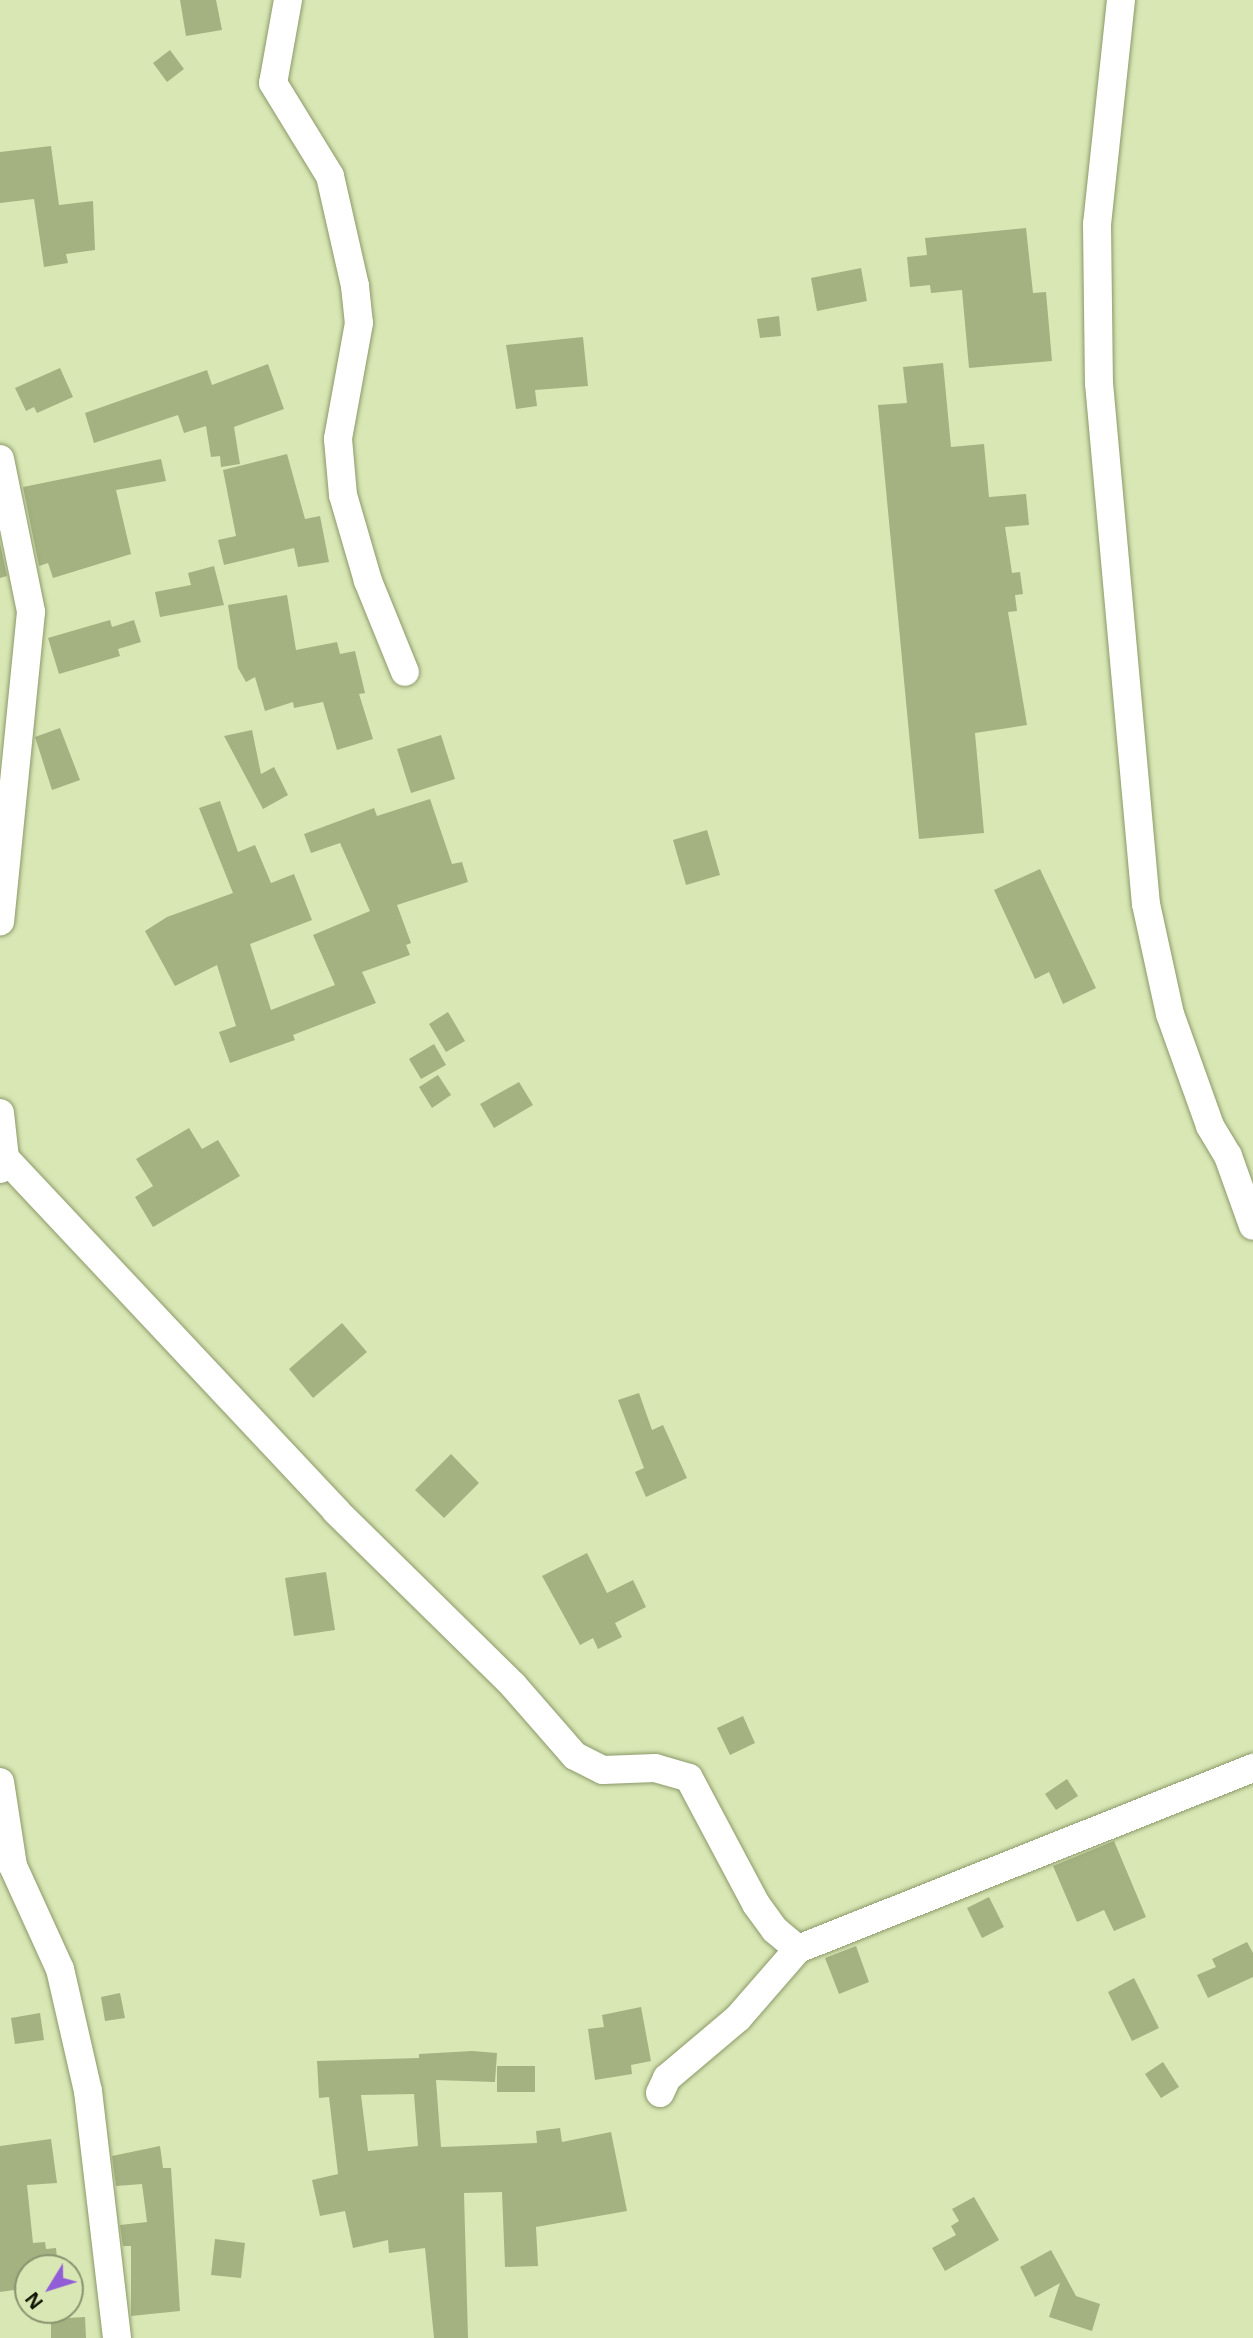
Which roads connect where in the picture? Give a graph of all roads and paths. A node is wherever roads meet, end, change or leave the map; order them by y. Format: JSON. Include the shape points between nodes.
{"nodes":[{"id":1,"x":288,"y":0,"type":"edge"},
{"id":2,"x":1121,"y":0,"type":"edge"},
{"id":3,"x":0,"y":459,"type":"edge"},
{"id":4,"x":405,"y":673,"type":"dead end"},
{"id":5,"x":0,"y":921,"type":"edge"},
{"id":6,"x":0,"y":1113,"type":"edge"},
{"id":7,"x":3,"y":1163,"type":"edge"},
{"id":8,"x":1253,"y":1226,"type":"edge"},
{"id":9,"x":1253,"y":1768,"type":"edge"},
{"id":10,"x":0,"y":1782,"type":"edge"},
{"id":11,"x":798,"y":1949,"type":"junction"},
{"id":12,"x":660,"y":2093,"type":"dead end"},
{"id":13,"x":117,"y":2338,"type":"edge"}],
"edges":[{"from":1,"to":4,"type":"street","via":[[273,83],[330,176],[355,286],[359,323],[338,439],[343,495],[368,581]]},
{"from":2,"to":8,"type":"street","via":[[1097,224],[1099,383],[1146,904],[1170,1014],[1210,1126],[1228,1156]]},
{"from":3,"to":5,"type":"street","via":[[31,612]]},
{"from":6,"to":7,"type":"street"},
{"from":7,"to":11,"type":"street","via":[[336,1511],[513,1685],[575,1756],[603,1769],[655,1768],[689,1778],[756,1904],[775,1930]]},
{"from":9,"to":11,"type":"street","via":[[1195,1787]]},
{"from":10,"to":13,"type":"street","via":[[13,1866],[60,1969],[88,2091]]},
{"from":11,"to":12,"type":"street","via":[[738,2018],[667,2078]]}]}
